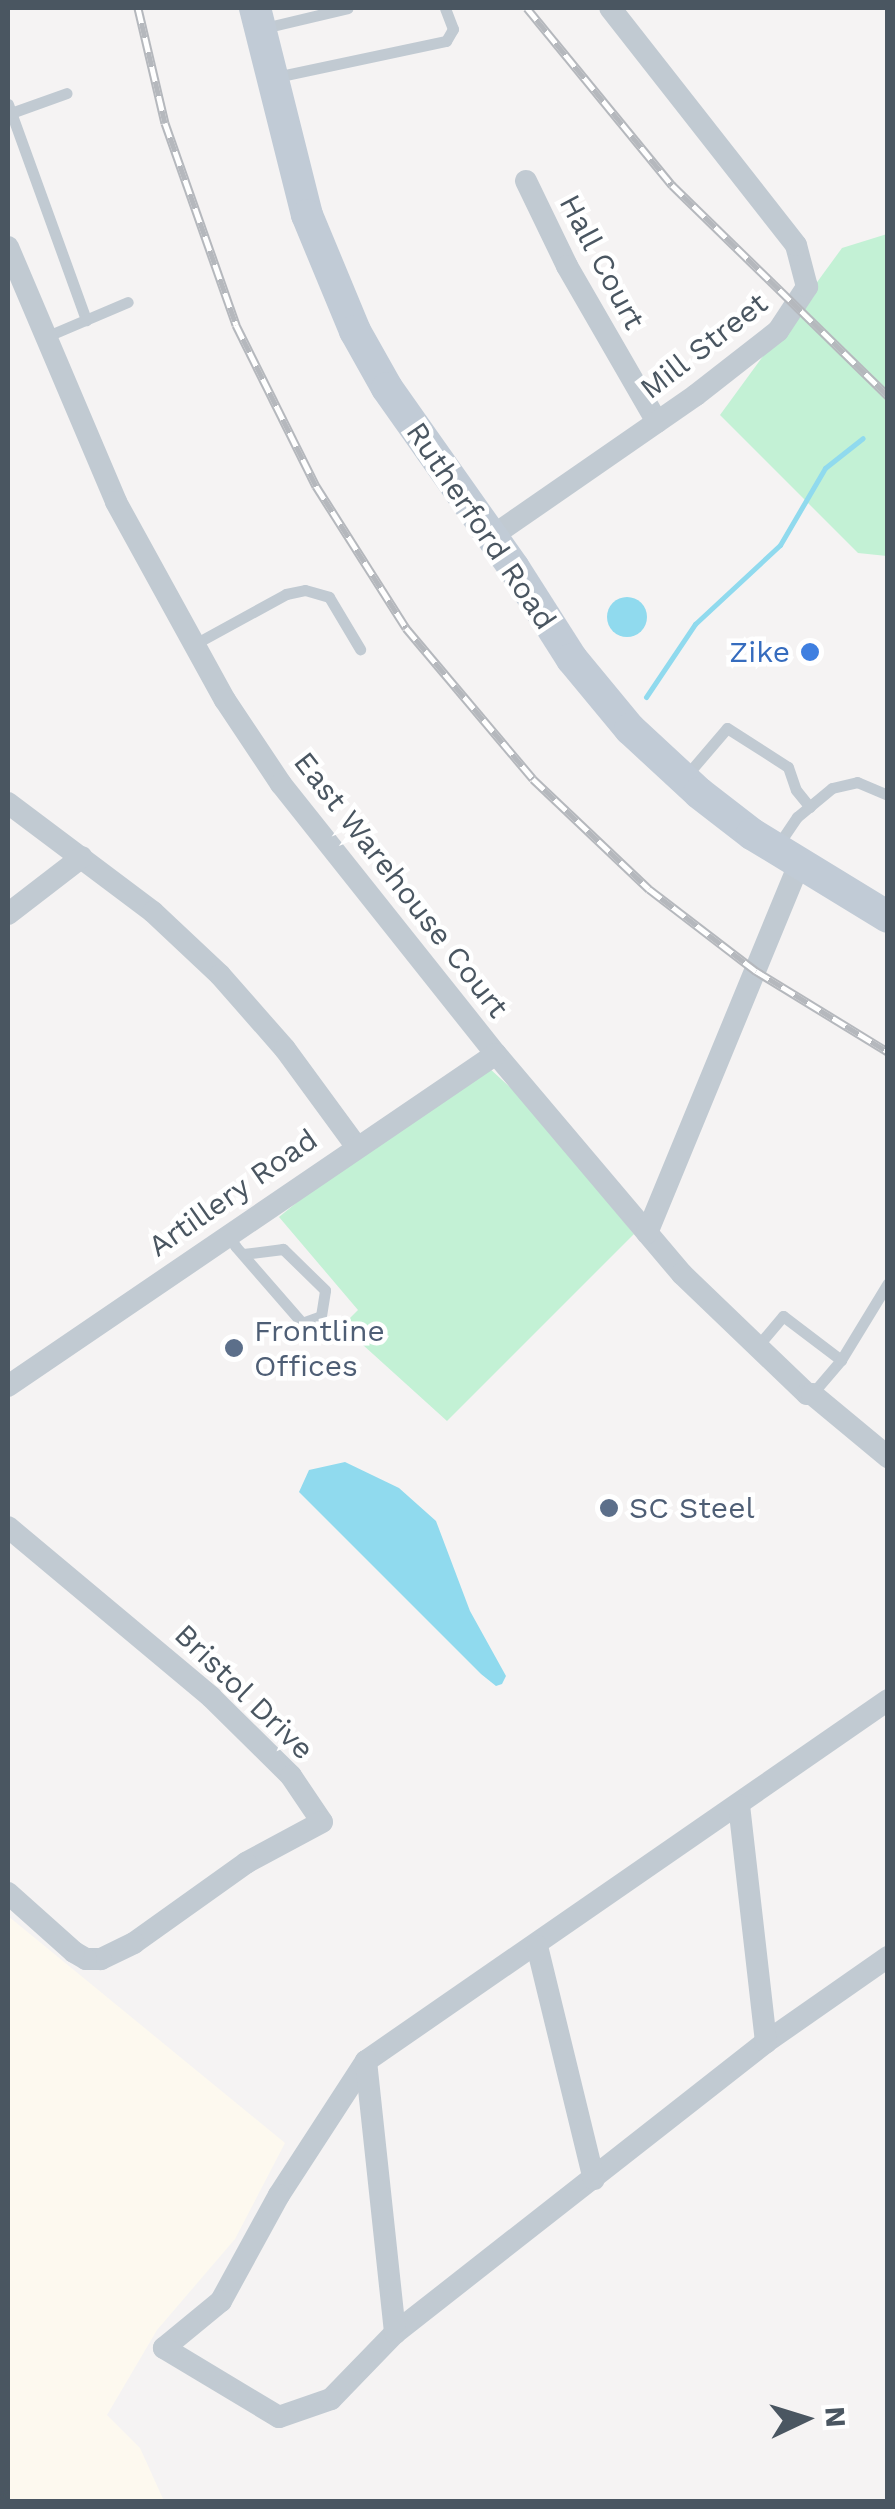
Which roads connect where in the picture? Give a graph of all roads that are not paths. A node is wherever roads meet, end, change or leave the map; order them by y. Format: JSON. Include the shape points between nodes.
{"nodes":[{"id":1,"x":348,"y":8,"type":"edge"},
{"id":2,"x":446,"y":8,"type":"edge"},
{"id":3,"x":610,"y":8,"type":"edge"},
{"id":4,"x":257,"y":18,"type":"edge"},
{"id":5,"x":271,"y":78,"type":"junction"},
{"id":6,"x":67,"y":93,"type":"dead end"},
{"id":7,"x":9,"y":108,"type":"edge"},
{"id":8,"x":526,"y":181,"type":"dead end"},
{"id":9,"x":8,"y":247,"type":"edge"},
{"id":10,"x":128,"y":302,"type":"dead end"},
{"id":11,"x":86,"y":320,"type":"junction"},
{"id":12,"x":43,"y":338,"type":"junction"},
{"id":13,"x":656,"y":422,"type":"junction"},
{"id":14,"x":491,"y":537,"type":"junction"},
{"id":15,"x":193,"y":645,"type":"junction"},
{"id":16,"x":360,"y":648,"type":"dead end"},
{"id":17,"x":683,"y":780,"type":"junction"},
{"id":18,"x":888,"y":795,"type":"edge"},
{"id":19,"x":8,"y":803,"type":"edge"},
{"id":20,"x":810,"y":806,"type":"junction"},
{"id":21,"x":787,"y":856,"type":"junction"},
{"id":22,"x":82,"y":857,"type":"junction"},
{"id":23,"x":8,"y":914,"type":"edge"},
{"id":24,"x":888,"y":917,"type":"edge"},
{"id":25,"x":496,"y":1054,"type":"junction"},
{"id":26,"x":356,"y":1146,"type":"junction"},
{"id":27,"x":646,"y":1233,"type":"junction"},
{"id":28,"x":226,"y":1234,"type":"junction"},
{"id":29,"x":243,"y":1254,"type":"junction"},
{"id":30,"x":888,"y":1282,"type":"edge"},
{"id":31,"x":756,"y":1348,"type":"junction"},
{"id":32,"x":841,"y":1360,"type":"junction"},
{"id":33,"x":8,"y":1386,"type":"edge"},
{"id":34,"x":812,"y":1394,"type":"junction"},
{"id":35,"x":888,"y":1457,"type":"edge"},
{"id":36,"x":8,"y":1527,"type":"edge"},
{"id":37,"x":888,"y":1700,"type":"edge"},
{"id":38,"x":740,"y":1805,"type":"junction"},
{"id":39,"x":8,"y":1893,"type":"edge"},
{"id":40,"x":537,"y":1946,"type":"junction"},
{"id":41,"x":888,"y":1957,"type":"edge"},
{"id":42,"x":766,"y":2042,"type":"junction"},
{"id":43,"x":366,"y":2060,"type":"junction"},
{"id":44,"x":594,"y":2179,"type":"junction"},
{"id":45,"x":396,"y":2333,"type":"junction"}],
"edges":[{"from":1,"to":4,"type":"lane"},
{"from":2,"to":5,"type":"lane","via":[[453,30],[446,41]]},
{"from":3,"to":13,"type":"street","name":"Mill Street","via":[[796,245],[808,274],[798,307],[778,331]]},
{"from":4,"to":5,"type":"street","name":"Rutherford Road"},
{"from":5,"to":14,"type":"street","name":"Rutherford Road","via":[[307,215],[355,331]]},
{"from":6,"to":7,"type":"lane"},
{"from":7,"to":11,"type":"lane"},
{"from":8,"to":13,"type":"street","name":"Hall Court"},
{"from":9,"to":12,"type":"street","name":"East Warehouse Court"},
{"from":10,"to":11,"type":"lane"},
{"from":11,"to":12,"type":"lane"},
{"from":12,"to":15,"type":"street","name":"East Warehouse Court","via":[[116,502]]},
{"from":13,"to":14,"type":"street","name":"Mill Street"},
{"from":14,"to":17,"type":"street","name":"Rutherford Road","via":[[572,660]]},
{"from":15,"to":16,"type":"lane","via":[[305,590],[329,597]]},
{"from":15,"to":25,"type":"street","name":"East Warehouse Court","via":[[281,784]]},
{"from":17,"to":20,"type":"lane","via":[[727,728],[788,766]]},
{"from":17,"to":21,"type":"street","name":"Rutherford Road"},
{"from":18,"to":20,"type":"lane","via":[[856,782],[832,788]]},
{"from":19,"to":22,"type":"street"},
{"from":20,"to":21,"type":"lane"},
{"from":21,"to":24,"type":"street","name":"Rutherford Road"},
{"from":21,"to":27,"type":"street"},
{"from":22,"to":23,"type":"street"},
{"from":22,"to":26,"type":"street","via":[[220,975]]},
{"from":25,"to":26,"type":"street","name":"Artillery Road"},
{"from":25,"to":27,"type":"street","name":"East Warehouse Court"},
{"from":26,"to":28,"type":"street","name":"Artillery Road"},
{"from":27,"to":31,"type":"street","name":"East Warehouse Court"},
{"from":28,"to":29,"type":"lane"},
{"from":28,"to":33,"type":"street","name":"Artillery Road"},
{"from":29,"to":29,"type":"lane","via":[[302,1323],[321,1316],[325,1290],[283,1249]]},
{"from":30,"to":32,"type":"lane"},
{"from":31,"to":32,"type":"lane","via":[[784,1316]]},
{"from":31,"to":34,"type":"street","name":"East Warehouse Court"},
{"from":32,"to":34,"type":"lane"},
{"from":34,"to":35,"type":"street","name":"East Warehouse Court"},
{"from":36,"to":39,"type":"street","name":"Bristol Drive","via":[[210,1697],[291,1776],[322,1822],[246,1863],[100,1960],[74,1952]]},
{"from":37,"to":38,"type":"street"},
{"from":38,"to":40,"type":"street"},
{"from":38,"to":42,"type":"street"},
{"from":40,"to":43,"type":"street"},
{"from":40,"to":44,"type":"street"},
{"from":41,"to":42,"type":"street"},
{"from":42,"to":44,"type":"street"},
{"from":43,"to":45,"type":"street"},
{"from":43,"to":45,"type":"street","via":[[221,2301],[164,2348],[279,2418],[331,2399]]},
{"from":44,"to":45,"type":"street"}]}
